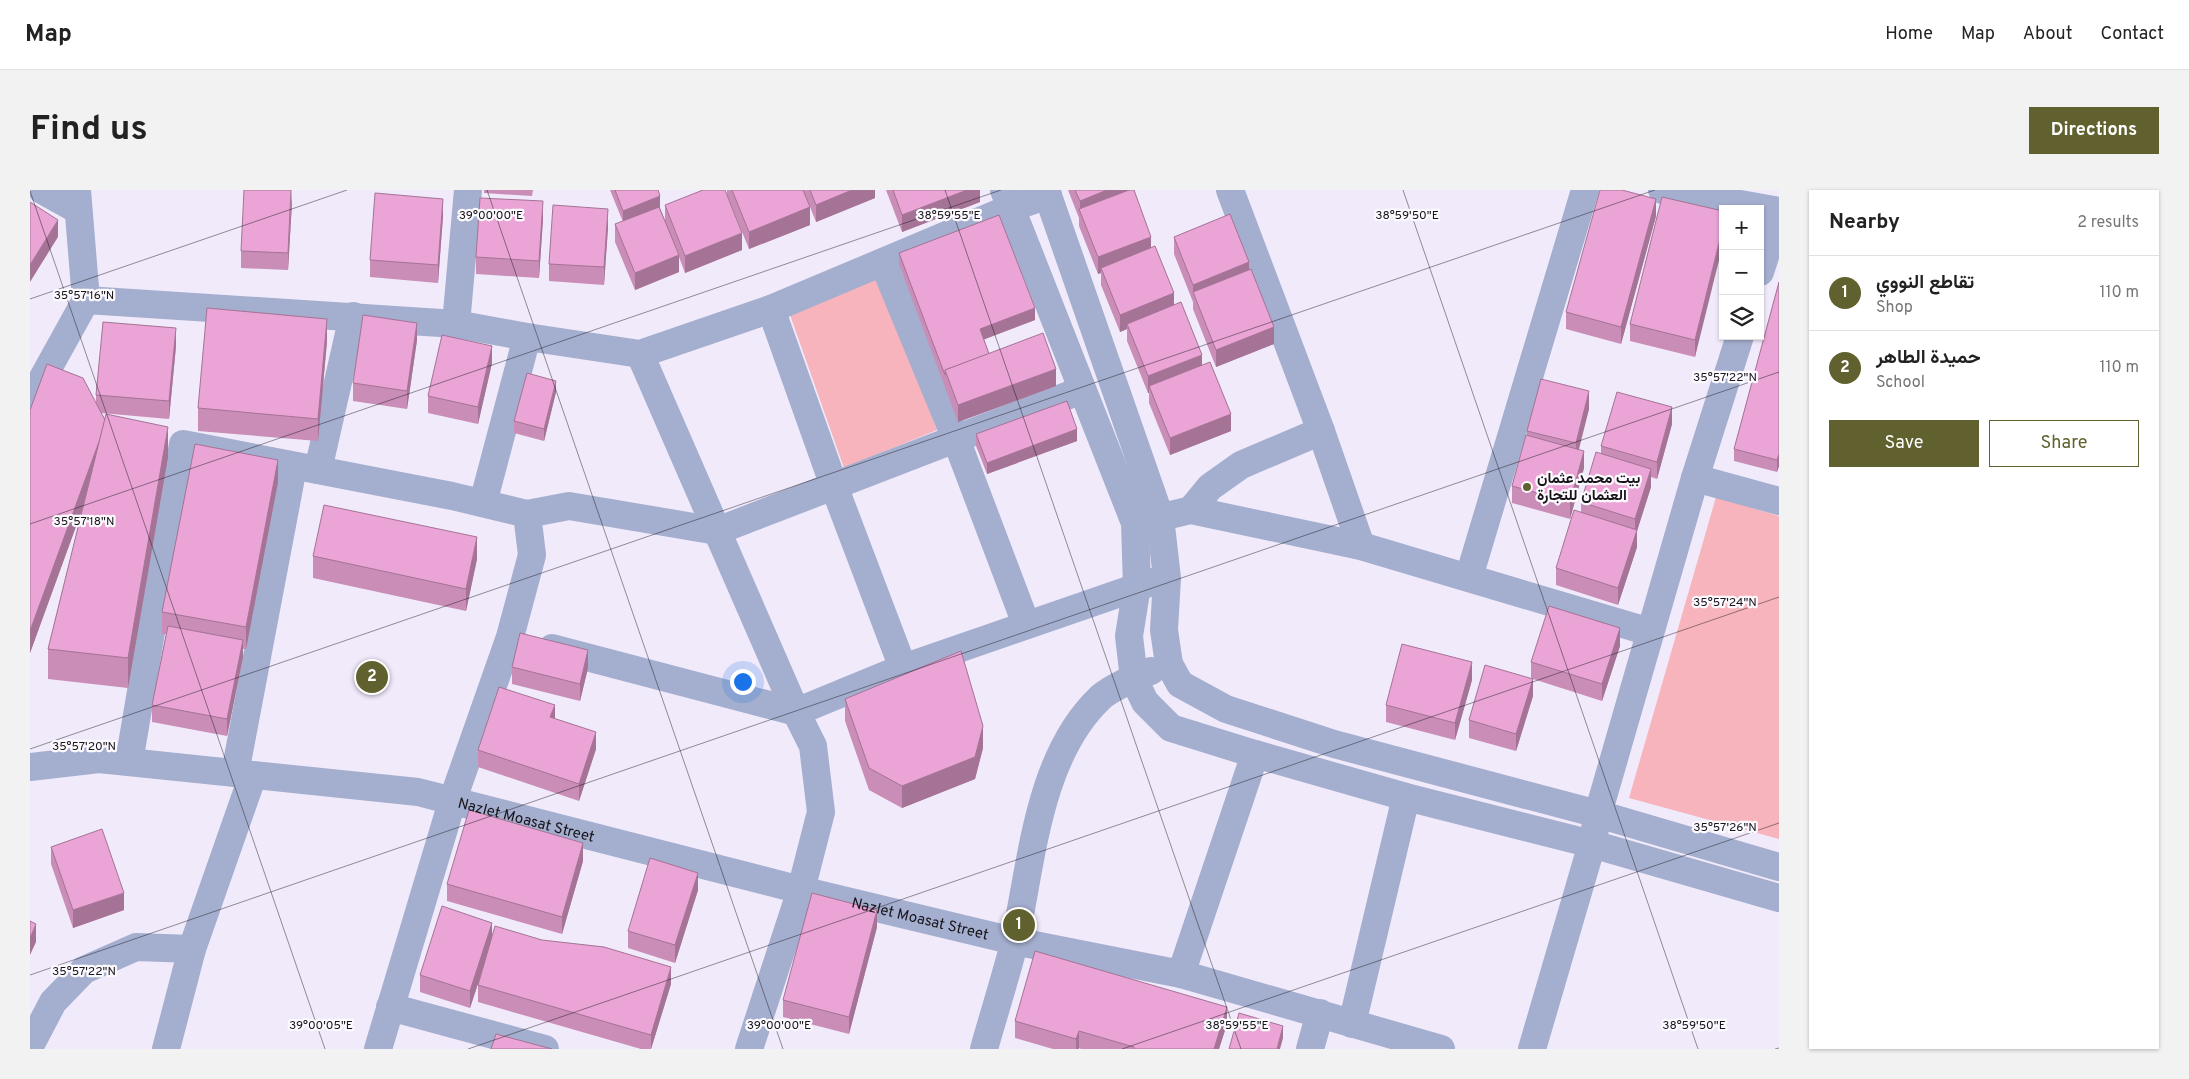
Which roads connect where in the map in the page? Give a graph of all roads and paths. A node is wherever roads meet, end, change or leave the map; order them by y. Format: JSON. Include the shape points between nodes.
{"nodes":[{"id":1,"x":42,"y":190,"type":"edge"},
{"id":2,"x":468,"y":190,"type":"edge"},
{"id":3,"x":1230,"y":190,"type":"edge"},
{"id":4,"x":1585,"y":190,"type":"edge"},
{"id":5,"x":1662,"y":190,"type":"edge"},
{"id":6,"x":1047,"y":192,"type":"edge"},
{"id":7,"x":1007,"y":199,"type":"edge"},
{"id":8,"x":78,"y":200,"type":"edge"},
{"id":9,"x":1779,"y":212,"type":"edge"},
{"id":10,"x":1764,"y":259,"type":"edge"},
{"id":11,"x":883,"y":262,"type":"junction"},
{"id":12,"x":86,"y":300,"type":"junction"},
{"id":13,"x":771,"y":309,"type":"junction"},
{"id":14,"x":354,"y":316,"type":"junction"},
{"id":15,"x":456,"y":324,"type":"junction"},
{"id":16,"x":527,"y":337,"type":"junction"},
{"id":17,"x":1739,"y":340,"type":"edge"},
{"id":18,"x":640,"y":354,"type":"junction"},
{"id":19,"x":1082,"y":390,"type":"junction"},
{"id":20,"x":30,"y":401,"type":"edge"},
{"id":21,"x":1320,"y":431,"type":"junction"},
{"id":22,"x":956,"y":438,"type":"junction"},
{"id":23,"x":306,"y":468,"type":"junction"},
{"id":24,"x":1695,"y":478,"type":"junction"},
{"id":25,"x":834,"y":486,"type":"junction"},
{"id":26,"x":1779,"y":501,"type":"edge"},
{"id":27,"x":483,"y":503,"type":"junction"},
{"id":28,"x":1191,"y":510,"type":"junction"},
{"id":29,"x":528,"y":514,"type":"junction"},
{"id":30,"x":1148,"y":520,"type":"junction"},
{"id":31,"x":717,"y":531,"type":"junction"},
{"id":32,"x":1361,"y":546,"type":"junction"},
{"id":33,"x":1469,"y":577,"type":"junction"},
{"id":34,"x":1167,"y":578,"type":"junction"},
{"id":35,"x":1137,"y":586,"type":"junction"},
{"id":36,"x":1026,"y":624,"type":"junction"},
{"id":37,"x":1650,"y":632,"type":"junction"},
{"id":38,"x":510,"y":637,"type":"junction"},
{"id":39,"x":1169,"y":664,"type":"junction"},
{"id":40,"x":903,"y":668,"type":"junction"},
{"id":41,"x":1134,"y":679,"type":"junction"},
{"id":42,"x":796,"y":712,"type":"junction"},
{"id":43,"x":1255,"y":754,"type":"junction"},
{"id":44,"x":129,"y":762,"type":"junction"},
{"id":45,"x":30,"y":767,"type":"edge"},
{"id":46,"x":244,"y":774,"type":"junction"},
{"id":47,"x":1406,"y":797,"type":"junction"},
{"id":48,"x":452,"y":802,"type":"junction"},
{"id":49,"x":1598,"y":814,"type":"junction"},
{"id":50,"x":1592,"y":844,"type":"junction"},
{"id":51,"x":1779,"y":867,"type":"edge"},
{"id":52,"x":801,"y":890,"type":"junction"},
{"id":53,"x":1779,"y":898,"type":"edge"},
{"id":54,"x":1014,"y":941,"type":"junction"},
{"id":55,"x":192,"y":949,"type":"junction"},
{"id":56,"x":1181,"y":974,"type":"junction"},
{"id":57,"x":390,"y":1007,"type":"junction"},
{"id":58,"x":1320,"y":1014,"type":"junction"},
{"id":59,"x":1352,"y":1024,"type":"junction"},
{"id":60,"x":30,"y":1046,"type":"edge"},
{"id":61,"x":166,"y":1049,"type":"edge"},
{"id":62,"x":378,"y":1049,"type":"edge"},
{"id":63,"x":545,"y":1049,"type":"edge"},
{"id":64,"x":748,"y":1049,"type":"edge"},
{"id":65,"x":984,"y":1049,"type":"edge"},
{"id":66,"x":1310,"y":1049,"type":"edge"},
{"id":67,"x":1440,"y":1049,"type":"edge"},
{"id":68,"x":1532,"y":1049,"type":"edge"}],
"edges":[{"from":1,"to":8,"type":"street"},
{"from":2,"to":15,"type":"street"},
{"from":3,"to":21,"type":"street"},
{"from":4,"to":33,"type":"street"},
{"from":5,"to":9,"type":"street"},
{"from":6,"to":7,"type":"street"},
{"from":6,"to":30,"type":"street"},
{"from":7,"to":11,"type":"street"},
{"from":7,"to":19,"type":"street"},
{"from":8,"to":12,"type":"street"},
{"from":9,"to":10,"type":"street"},
{"from":11,"to":13,"type":"street"},
{"from":11,"to":22,"type":"street"},
{"from":12,"to":14,"type":"street"},
{"from":12,"to":20,"type":"street"},
{"from":13,"to":18,"type":"street"},
{"from":13,"to":25,"type":"street"},
{"from":14,"to":15,"type":"street"},
{"from":14,"to":23,"type":"street"},
{"from":15,"to":16,"type":"street"},
{"from":16,"to":18,"type":"street"},
{"from":16,"to":27,"type":"street"},
{"from":17,"to":24,"type":"street"},
{"from":18,"to":31,"type":"street"},
{"from":19,"to":22,"type":"street"},
{"from":19,"to":30,"type":"street"},
{"from":21,"to":28,"type":"street","via":[[1241,465],[1210,487]]},
{"from":21,"to":32,"type":"street"},
{"from":22,"to":25,"type":"street"},
{"from":22,"to":36,"type":"street"},
{"from":23,"to":27,"type":"street"},
{"from":23,"to":44,"type":"street","via":[[183,444]]},
{"from":23,"to":46,"type":"street"},
{"from":24,"to":26,"type":"street"},
{"from":24,"to":37,"type":"street"},
{"from":25,"to":31,"type":"street"},
{"from":25,"to":40,"type":"street"},
{"from":27,"to":29,"type":"street"},
{"from":28,"to":30,"type":"street"},
{"from":28,"to":32,"type":"street"},
{"from":29,"to":31,"type":"street","via":[[569,506]]},
{"from":29,"to":38,"type":"street","via":[[532,555]]},
{"from":30,"to":34,"type":"street"},
{"from":30,"to":35,"type":"street"},
{"from":31,"to":42,"type":"street"},
{"from":32,"to":33,"type":"street"},
{"from":33,"to":37,"type":"street"},
{"from":34,"to":35,"type":"street"},
{"from":34,"to":39,"type":"street","via":[[1164,630]]},
{"from":35,"to":36,"type":"street"},
{"from":35,"to":41,"type":"street","via":[[1129,636]]},
{"from":36,"to":40,"type":"street"},
{"from":37,"to":49,"type":"street"},
{"from":38,"to":42,"type":"street"},
{"from":38,"to":48,"type":"street"},
{"from":39,"to":41,"type":"street"},
{"from":39,"to":49,"type":"street","via":[[1180,684],[1226,709],[1334,744]]},
{"from":40,"to":42,"type":"street"},
{"from":41,"to":43,"type":"street","via":[[1145,702],[1171,728]]},
{"from":41,"to":54,"type":"street","via":[[1102,697],[1074,730],[1054,768],[1036,831]]},
{"from":42,"to":52,"type":"street","via":[[813,746],[821,812]]},
{"from":43,"to":47,"type":"street"},
{"from":43,"to":56,"type":"street"},
{"from":44,"to":45,"type":"street","name":"Nazlet Moasat Street","via":[[99,759]]},
{"from":44,"to":46,"type":"street","name":"Nazlet Moasat Street"},
{"from":46,"to":48,"type":"street","name":"Nazlet Moasat Street","via":[[418,792]]},
{"from":46,"to":55,"type":"street"},
{"from":47,"to":50,"type":"street"},
{"from":47,"to":59,"type":"street"},
{"from":48,"to":52,"type":"street","name":"Nazlet Moasat Street"},
{"from":48,"to":57,"type":"street"},
{"from":49,"to":50,"type":"street"},
{"from":49,"to":51,"type":"street"},
{"from":50,"to":53,"type":"street"},
{"from":50,"to":68,"type":"street"},
{"from":52,"to":54,"type":"street","name":"Nazlet Moasat Street"},
{"from":52,"to":64,"type":"street"},
{"from":54,"to":56,"type":"street","name":"Nazlet Moasat Street"},
{"from":54,"to":65,"type":"street"},
{"from":55,"to":60,"type":"street","via":[[136,947],[84,970],[53,1002]]},
{"from":55,"to":61,"type":"street"},
{"from":56,"to":58,"type":"street","name":"Nazlet Moasat Street"},
{"from":57,"to":62,"type":"street"},
{"from":57,"to":63,"type":"street"},
{"from":58,"to":59,"type":"street","name":"Nazlet Moasat Street"},
{"from":58,"to":66,"type":"street"},
{"from":59,"to":67,"type":"street","name":"Nazlet Moasat Street"}]}
